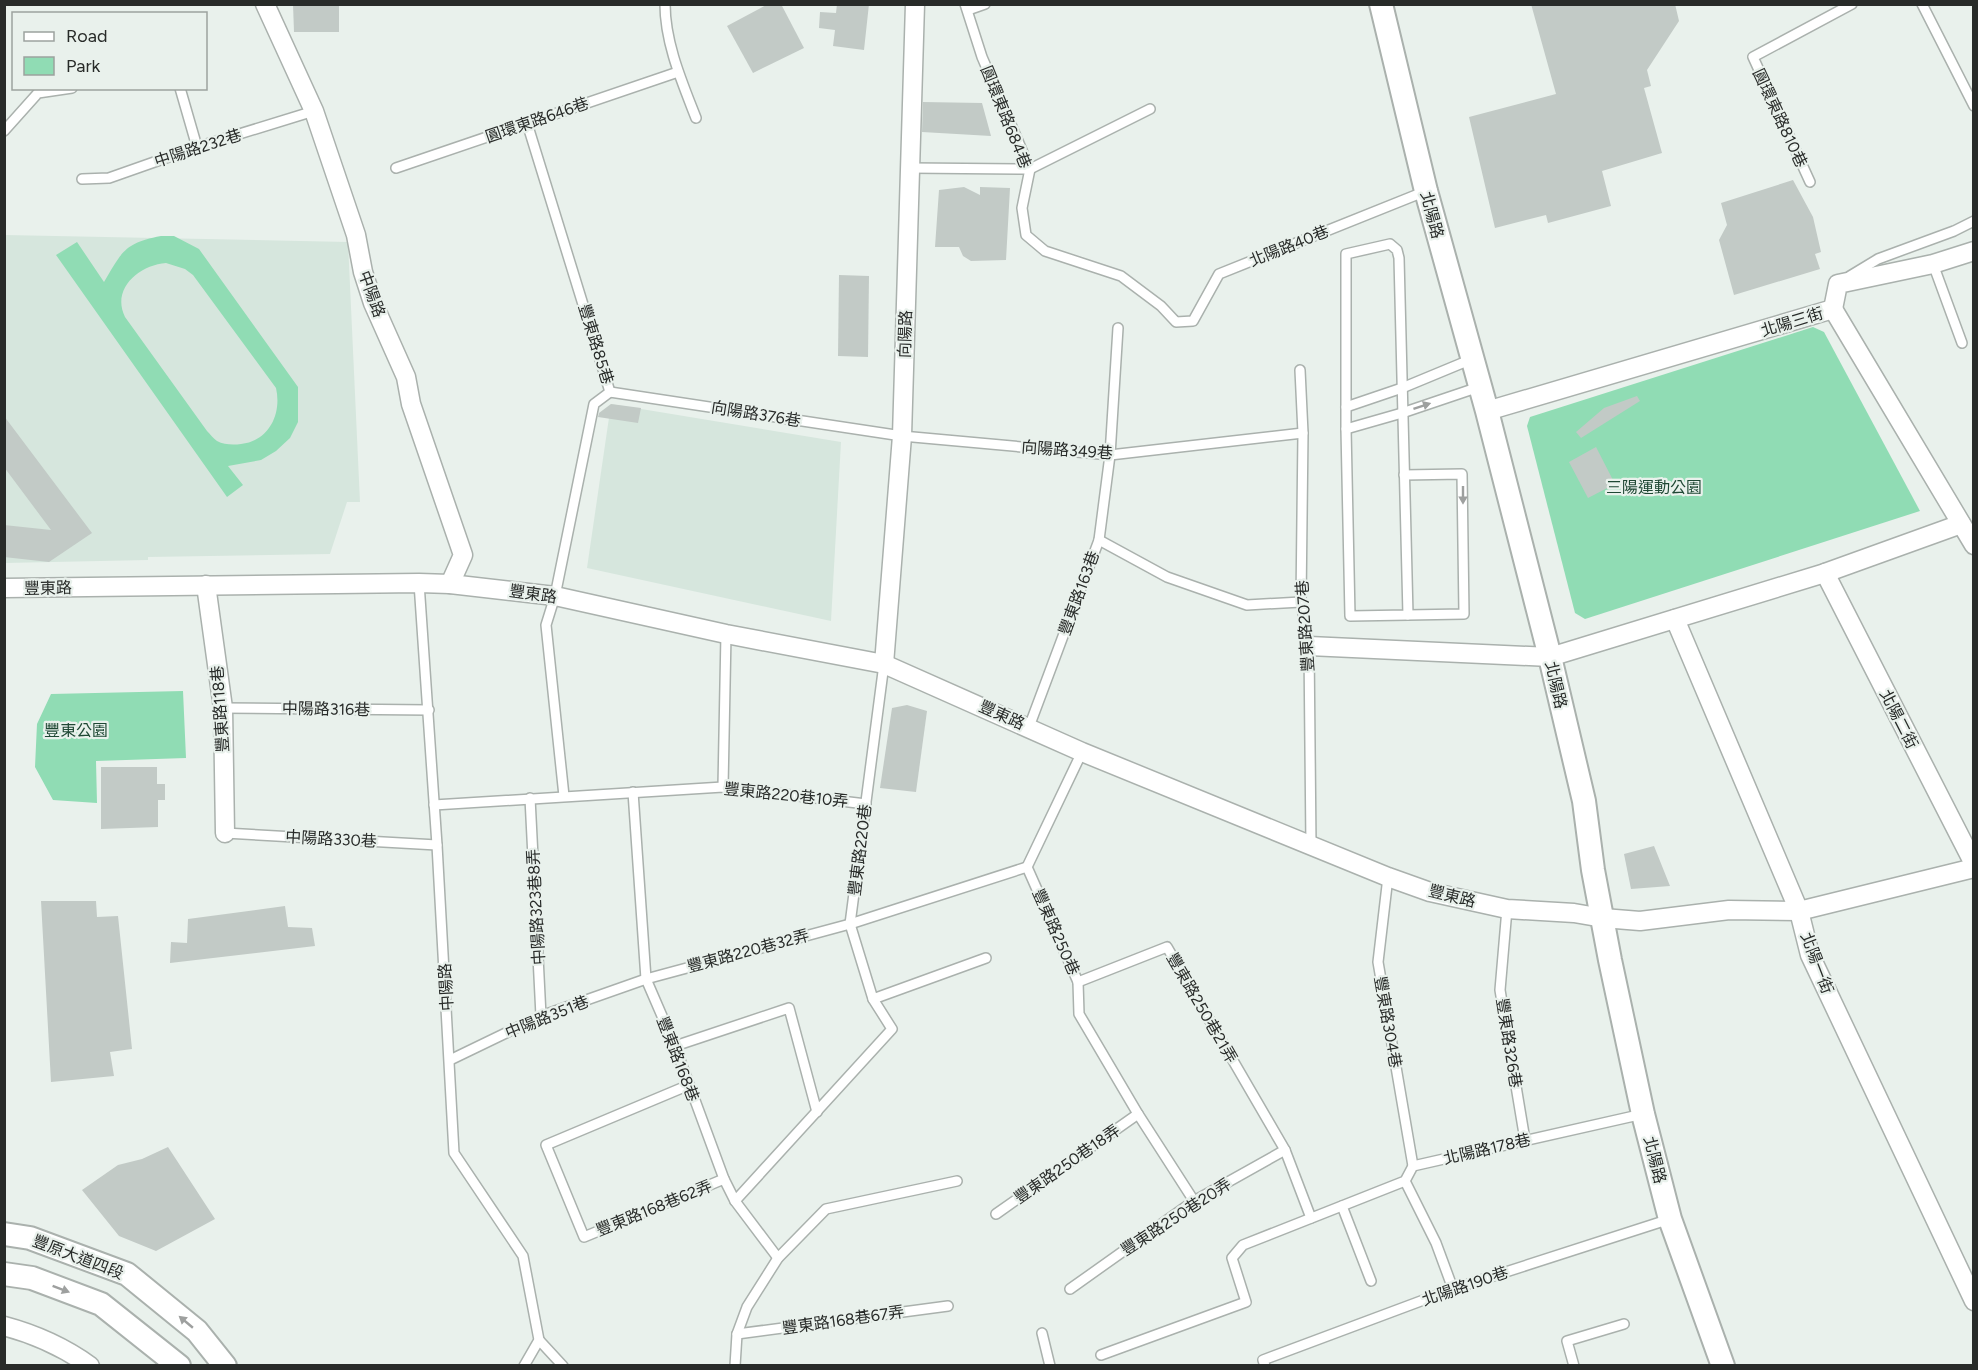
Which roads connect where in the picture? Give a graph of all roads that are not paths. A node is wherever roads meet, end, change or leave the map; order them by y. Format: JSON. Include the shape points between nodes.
{"nodes":[{"id":1,"x":266,"y":4,"type":"edge"},
{"id":2,"x":665,"y":4,"type":"edge"},
{"id":3,"x":915,"y":4,"type":"edge"},
{"id":4,"x":985,"y":4,"type":"edge"},
{"id":5,"x":1381,"y":4,"type":"edge"},
{"id":6,"x":1852,"y":4,"type":"edge"},
{"id":7,"x":1922,"y":4,"type":"edge"},
{"id":8,"x":966,"y":7,"type":"edge"},
{"id":9,"x":678,"y":72,"type":"junction"},
{"id":10,"x":58,"y":90,"type":"edge"},
{"id":11,"x":181,"y":90,"type":"edge"},
{"id":12,"x":1974,"y":105,"type":"edge"},
{"id":13,"x":1150,"y":109,"type":"dead end"},
{"id":14,"x":314,"y":111,"type":"junction"},
{"id":15,"x":696,"y":118,"type":"dead end"},
{"id":16,"x":527,"y":123,"type":"junction"},
{"id":17,"x":4,"y":132,"type":"edge"},
{"id":18,"x":197,"y":147,"type":"junction"},
{"id":19,"x":396,"y":168,"type":"dead end"},
{"id":20,"x":910,"y":168,"type":"junction"},
{"id":21,"x":1030,"y":169,"type":"junction"},
{"id":22,"x":82,"y":179,"type":"dead end"},
{"id":23,"x":1810,"y":182,"type":"dead end"},
{"id":24,"x":1426,"y":192,"type":"junction"},
{"id":25,"x":1974,"y":221,"type":"edge"},
{"id":26,"x":1974,"y":251,"type":"edge"},
{"id":27,"x":1933,"y":264,"type":"junction"},
{"id":28,"x":1838,"y":284,"type":"junction"},
{"id":29,"x":1833,"y":309,"type":"junction"},
{"id":30,"x":1176,"y":322,"type":"joint"},
{"id":31,"x":1118,"y":328,"type":"dead end"},
{"id":32,"x":1962,"y":343,"type":"dead end"},
{"id":33,"x":1472,"y":359,"type":"junction"},
{"id":34,"x":1300,"y":370,"type":"dead end"},
{"id":35,"x":1479,"y":387,"type":"junction"},
{"id":36,"x":1402,"y":388,"type":"junction"},
{"id":37,"x":610,"y":393,"type":"junction"},
{"id":38,"x":1346,"y":407,"type":"junction"},
{"id":39,"x":1487,"y":411,"type":"junction"},
{"id":40,"x":1402,"y":413,"type":"junction"},
{"id":41,"x":1346,"y":429,"type":"junction"},
{"id":42,"x":1303,"y":433,"type":"junction"},
{"id":43,"x":902,"y":436,"type":"junction"},
{"id":44,"x":1110,"y":455,"type":"junction"},
{"id":45,"x":1404,"y":475,"type":"junction"},
{"id":46,"x":1961,"y":524,"type":"junction"},
{"id":47,"x":1099,"y":540,"type":"junction"},
{"id":48,"x":1974,"y":545,"type":"edge"},
{"id":49,"x":1825,"y":573,"type":"junction"},
{"id":50,"x":419,"y":583,"type":"junction"},
{"id":51,"x":450,"y":584,"type":"junction"},
{"id":52,"x":206,"y":585,"type":"junction"},
{"id":53,"x":4,"y":588,"type":"edge"},
{"id":54,"x":555,"y":596,"type":"junction"},
{"id":55,"x":1301,"y":602,"type":"junction"},
{"id":56,"x":1408,"y":615,"type":"junction"},
{"id":57,"x":1675,"y":619,"type":"junction"},
{"id":58,"x":726,"y":634,"type":"junction"},
{"id":59,"x":1309,"y":646,"type":"junction"},
{"id":60,"x":1550,"y":657,"type":"junction"},
{"id":61,"x":884,"y":664,"type":"junction"},
{"id":62,"x":223,"y":708,"type":"junction"},
{"id":63,"x":429,"y":710,"type":"junction"},
{"id":64,"x":1029,"y":727,"type":"junction"},
{"id":65,"x":1082,"y":752,"type":"junction"},
{"id":66,"x":723,"y":787,"type":"junction"},
{"id":67,"x":633,"y":792,"type":"junction"},
{"id":68,"x":564,"y":796,"type":"junction"},
{"id":69,"x":530,"y":798,"type":"junction"},
{"id":70,"x":866,"y":804,"type":"junction"},
{"id":71,"x":434,"y":805,"type":"junction"},
{"id":72,"x":225,"y":833,"type":"joint"},
{"id":73,"x":437,"y":844,"type":"junction"},
{"id":74,"x":1311,"y":846,"type":"junction"},
{"id":75,"x":1974,"y":866,"type":"edge"},
{"id":76,"x":1027,"y":867,"type":"junction"},
{"id":77,"x":1388,"y":877,"type":"junction"},
{"id":78,"x":1507,"y":909,"type":"junction"},
{"id":79,"x":1799,"y":911,"type":"junction"},
{"id":80,"x":1603,"y":918,"type":"junction"},
{"id":81,"x":850,"y":924,"type":"junction"},
{"id":82,"x":986,"y":958,"type":"dead end"},
{"id":83,"x":646,"y":979,"type":"junction"},
{"id":84,"x":1078,"y":982,"type":"junction"},
{"id":85,"x":873,"y":999,"type":"junction"},
{"id":86,"x":541,"y":1016,"type":"junction"},
{"id":87,"x":675,"y":1046,"type":"junction"},
{"id":88,"x":450,"y":1060,"type":"junction"},
{"id":89,"x":688,"y":1084,"type":"junction"},
{"id":90,"x":817,"y":1112,"type":"junction"},
{"id":91,"x":1138,"y":1114,"type":"junction"},
{"id":92,"x":1643,"y":1114,"type":"junction"},
{"id":93,"x":1525,"y":1140,"type":"junction"},
{"id":94,"x":1285,"y":1150,"type":"junction"},
{"id":95,"x":1413,"y":1166,"type":"junction"},
{"id":96,"x":724,"y":1179,"type":"junction"},
{"id":97,"x":957,"y":1181,"type":"dead end"},
{"id":98,"x":1405,"y":1181,"type":"junction"},
{"id":99,"x":735,"y":1201,"type":"junction"},
{"id":100,"x":1194,"y":1202,"type":"junction"},
{"id":101,"x":1342,"y":1206,"type":"junction"},
{"id":102,"x":996,"y":1214,"type":"dead end"},
{"id":103,"x":1311,"y":1218,"type":"junction"},
{"id":104,"x":1670,"y":1220,"type":"junction"},
{"id":105,"x":4,"y":1234,"type":"edge"},
{"id":106,"x":778,"y":1258,"type":"junction"},
{"id":107,"x":4,"y":1274,"type":"edge"},
{"id":108,"x":1371,"y":1281,"type":"dead end"},
{"id":109,"x":1070,"y":1289,"type":"dead end"},
{"id":110,"x":1453,"y":1289,"type":"junction"},
{"id":111,"x":1974,"y":1301,"type":"edge"},
{"id":112,"x":948,"y":1306,"type":"dead end"},
{"id":113,"x":1624,"y":1324,"type":"dead end"},
{"id":114,"x":4,"y":1326,"type":"edge"},
{"id":115,"x":1042,"y":1333,"type":"dead end"},
{"id":116,"x":737,"y":1334,"type":"junction"},
{"id":117,"x":539,"y":1340,"type":"junction"},
{"id":118,"x":1101,"y":1355,"type":"dead end"},
{"id":119,"x":1264,"y":1363,"type":"edge"},
{"id":120,"x":90,"y":1365,"type":"edge"},
{"id":121,"x":179,"y":1365,"type":"edge"},
{"id":122,"x":225,"y":1365,"type":"edge"},
{"id":123,"x":524,"y":1365,"type":"edge"},
{"id":124,"x":563,"y":1365,"type":"edge"},
{"id":125,"x":735,"y":1365,"type":"edge"},
{"id":126,"x":1050,"y":1365,"type":"edge"},
{"id":127,"x":1574,"y":1365,"type":"edge"},
{"id":128,"x":1723,"y":1365,"type":"edge"}],
"edges":[{"from":1,"to":14,"type":"street","name":"中陽路"},
{"from":2,"to":9,"type":"lane","via":[[665,20]]},
{"from":3,"to":20,"type":"street","name":"向陽路"},
{"from":4,"to":8,"type":"lane"},
{"from":5,"to":24,"type":"street","name":"北陽路"},
{"from":6,"to":23,"type":"lane","name":"圓環東路810巷","via":[[1753,57]]},
{"from":7,"to":12,"type":"lane"},
{"from":8,"to":21,"type":"lane","name":"圓環東路684巷","via":[[982,57]]},
{"from":9,"to":15,"type":"lane"},
{"from":9,"to":16,"type":"lane","name":"圓環東路646巷"},
{"from":10,"to":17,"type":"lane","via":[[38,93]]},
{"from":11,"to":18,"type":"lane"},
{"from":13,"to":21,"type":"lane"},
{"from":14,"to":18,"type":"lane","name":"中陽路232巷"},
{"from":14,"to":51,"type":"street","name":"中陽路","via":[[356,235],[373,303],[406,377],[411,404],[463,555]]},
{"from":16,"to":19,"type":"lane","name":"圓環東路646巷"},
{"from":16,"to":37,"type":"lane","name":"豐東路85巷"},
{"from":18,"to":22,"type":"lane","name":"中陽路232巷","via":[[110,178]]},
{"from":20,"to":21,"type":"lane"},
{"from":20,"to":43,"type":"street","name":"向陽路"},
{"from":21,"to":30,"type":"lane","name":"圓環東路684巷","via":[[1022,208],[1026,235],[1045,251],[1121,276]]},
{"from":24,"to":30,"type":"lane","name":"北陽路40巷","via":[[1219,274],[1193,321]]},
{"from":24,"to":33,"type":"street","name":"北陽路"},
{"from":25,"to":28,"type":"lane","via":[[1878,260]]},
{"from":26,"to":27,"type":"street"},
{"from":27,"to":28,"type":"street"},
{"from":27,"to":32,"type":"lane"},
{"from":28,"to":29,"type":"street"},
{"from":29,"to":39,"type":"street","name":"北陽三街"},
{"from":29,"to":46,"type":"street","name":"北陽三街"},
{"from":31,"to":44,"type":"lane","name":"豐東路163巷"},
{"from":33,"to":35,"type":"street","name":"北陽路"},
{"from":33,"to":36,"type":"lane"},
{"from":34,"to":42,"type":"lane","name":"豐東路207巷"},
{"from":35,"to":39,"type":"street","name":"北陽路"},
{"from":40,"to":35,"type":"lane","one_way":true},
{"from":36,"to":38,"type":"lane"},
{"from":36,"to":38,"type":"lane","via":[[1397,250],[1390,244],[1346,254]]},
{"from":36,"to":40,"type":"lane"},
{"from":37,"to":43,"type":"lane","name":"向陽路376巷"},
{"from":37,"to":54,"type":"lane","name":"豐東路85巷","via":[[594,404]]},
{"from":38,"to":41,"type":"lane"},
{"from":39,"to":60,"type":"street","name":"北陽路"},
{"from":40,"to":41,"type":"lane"},
{"from":40,"to":45,"type":"lane"},
{"from":41,"to":56,"type":"lane","via":[[1350,616]]},
{"from":42,"to":44,"type":"lane","name":"向陽路349巷"},
{"from":42,"to":55,"type":"lane","name":"豐東路207巷"},
{"from":43,"to":44,"type":"lane","name":"向陽路349巷"},
{"from":43,"to":61,"type":"street","name":"向陽路"},
{"from":44,"to":47,"type":"lane","name":"豐東路163巷"},
{"from":45,"to":56,"type":"lane"},
{"from":45,"to":56,"type":"lane","one_way":true,"via":[[1462,474],[1464,614]]},
{"from":46,"to":48,"type":"street","name":"北陽三街"},
{"from":46,"to":49,"type":"street"},
{"from":47,"to":55,"type":"lane","via":[[1167,577],[1247,604]]},
{"from":47,"to":64,"type":"lane","name":"豐東路163巷"},
{"from":49,"to":57,"type":"street"},
{"from":49,"to":75,"type":"street","name":"北陽二街"},
{"from":50,"to":51,"type":"street","name":"豐東路"},
{"from":50,"to":52,"type":"street","name":"豐東路"},
{"from":50,"to":63,"type":"lane","name":"中陽路"},
{"from":51,"to":54,"type":"street","name":"豐東路"},
{"from":52,"to":53,"type":"street","name":"豐東路"},
{"from":52,"to":62,"type":"street","name":"豐東路118巷"},
{"from":54,"to":58,"type":"street","name":"豐東路"},
{"from":54,"to":68,"type":"lane","via":[[546,625]]},
{"from":55,"to":59,"type":"lane","name":"豐東路207巷"},
{"from":57,"to":60,"type":"street"},
{"from":57,"to":79,"type":"street","name":"北陽一街"},
{"from":58,"to":61,"type":"street","name":"豐東路"},
{"from":58,"to":66,"type":"lane"},
{"from":59,"to":60,"type":"street"},
{"from":59,"to":74,"type":"lane","name":"豐東路207巷"},
{"from":60,"to":80,"type":"street","name":"北陽路","via":[[1584,801]]},
{"from":61,"to":64,"type":"street","name":"豐東路"},
{"from":61,"to":70,"type":"lane","name":"豐東路220巷"},
{"from":62,"to":63,"type":"lane","name":"中陽路316巷"},
{"from":62,"to":72,"type":"street","name":"豐東路118巷"},
{"from":63,"to":71,"type":"lane","name":"中陽路"},
{"from":64,"to":65,"type":"street","name":"豐東路"},
{"from":65,"to":74,"type":"street","name":"豐東路"},
{"from":65,"to":76,"type":"lane"},
{"from":66,"to":67,"type":"lane","name":"豐東路220巷10弄"},
{"from":66,"to":70,"type":"lane","name":"豐東路220巷10弄"},
{"from":67,"to":68,"type":"lane"},
{"from":67,"to":83,"type":"lane","name":"豐東路168巷"},
{"from":68,"to":69,"type":"lane"},
{"from":69,"to":71,"type":"lane"},
{"from":69,"to":86,"type":"lane","name":"中陽路323巷8弄"},
{"from":70,"to":81,"type":"lane","name":"豐東路220巷"},
{"from":71,"to":73,"type":"lane","name":"中陽路"},
{"from":72,"to":73,"type":"lane","name":"中陽路330巷"},
{"from":73,"to":88,"type":"lane","name":"中陽路"},
{"from":74,"to":77,"type":"street","name":"豐東路"},
{"from":75,"to":79,"type":"street","name":"豐東路"},
{"from":76,"to":81,"type":"lane","name":"豐東路220巷32弄"},
{"from":76,"to":84,"type":"lane","name":"豐東路250巷"},
{"from":77,"to":78,"type":"street","name":"豐東路","via":[[1430,892]]},
{"from":77,"to":95,"type":"lane","name":"豐東路304巷","via":[[1378,962]]},
{"from":78,"to":80,"type":"street","name":"豐東路"},
{"from":78,"to":93,"type":"lane","name":"豐東路326巷","via":[[1500,990]]},
{"from":79,"to":80,"type":"street","name":"豐東路","via":[[1729,910],[1640,921]]},
{"from":79,"to":111,"type":"street","name":"北陽一街","via":[[1810,955]]},
{"from":80,"to":92,"type":"street","name":"北陽路"},
{"from":81,"to":83,"type":"lane","name":"豐東路220巷32弄"},
{"from":81,"to":85,"type":"lane","name":"豐東路220巷"},
{"from":82,"to":85,"type":"lane"},
{"from":83,"to":86,"type":"lane","name":"中陽路351巷"},
{"from":83,"to":87,"type":"lane","name":"豐東路168巷"},
{"from":84,"to":91,"type":"lane","name":"豐東路250巷","via":[[1080,1014]]},
{"from":84,"to":94,"type":"lane","name":"豐東路250巷21弄","via":[[1167,947]]},
{"from":85,"to":90,"type":"lane","name":"豐東路220巷","via":[[892,1029]]},
{"from":86,"to":88,"type":"lane","name":"中陽路351巷"},
{"from":87,"to":89,"type":"lane","name":"豐東路168巷"},
{"from":87,"to":90,"type":"lane","via":[[789,1008]]},
{"from":88,"to":117,"type":"lane","name":"中陽路","via":[[454,1153],[523,1256]]},
{"from":89,"to":96,"type":"lane","name":"豐東路168巷"},
{"from":89,"to":96,"type":"lane","name":"豐東路168巷62弄","via":[[546,1145],[584,1237]]},
{"from":90,"to":99,"type":"lane"},
{"from":91,"to":100,"type":"lane","name":"豐東路250巷"},
{"from":91,"to":102,"type":"lane","name":"豐東路250巷18弄"},
{"from":92,"to":93,"type":"lane","name":"北陽路178巷"},
{"from":92,"to":104,"type":"street","name":"北陽路"},
{"from":93,"to":95,"type":"lane","name":"北陽路178巷"},
{"from":94,"to":100,"type":"lane","name":"豐東路250巷20弄"},
{"from":94,"to":103,"type":"lane"},
{"from":95,"to":98,"type":"lane"},
{"from":96,"to":99,"type":"lane","name":"豐東路168巷"},
{"from":97,"to":106,"type":"lane","via":[[826,1209]]},
{"from":98,"to":101,"type":"lane"},
{"from":98,"to":110,"type":"lane","via":[[1436,1243]]},
{"from":99,"to":106,"type":"lane","name":"豐東路168巷"},
{"from":100,"to":109,"type":"lane","name":"豐東路250巷20弄"},
{"from":101,"to":103,"type":"lane"},
{"from":101,"to":108,"type":"lane"},
{"from":103,"to":118,"type":"lane","via":[[1244,1245],[1232,1258],[1246,1302]]},
{"from":104,"to":110,"type":"lane","name":"北陽路190巷"},
{"from":104,"to":128,"type":"street","name":"北陽路"},
{"from":122,"to":105,"type":"street","name":"豐原大道四段","one_way":true,"via":[[197,1331],[127,1274],[30,1238]]},
{"from":106,"to":116,"type":"lane","via":[[747,1307]]},
{"from":107,"to":121,"type":"street","one_way":true,"via":[[32,1278],[101,1304]]},
{"from":110,"to":119,"type":"lane","name":"北陽路190巷"},
{"from":112,"to":116,"type":"lane","name":"豐東路168巷67弄"},
{"from":113,"to":127,"type":"lane","via":[[1568,1341]]},
{"from":114,"to":120,"type":"street"},
{"from":115,"to":126,"type":"lane"},
{"from":116,"to":125,"type":"lane"},
{"from":117,"to":123,"type":"lane"},
{"from":117,"to":124,"type":"lane"}]}
